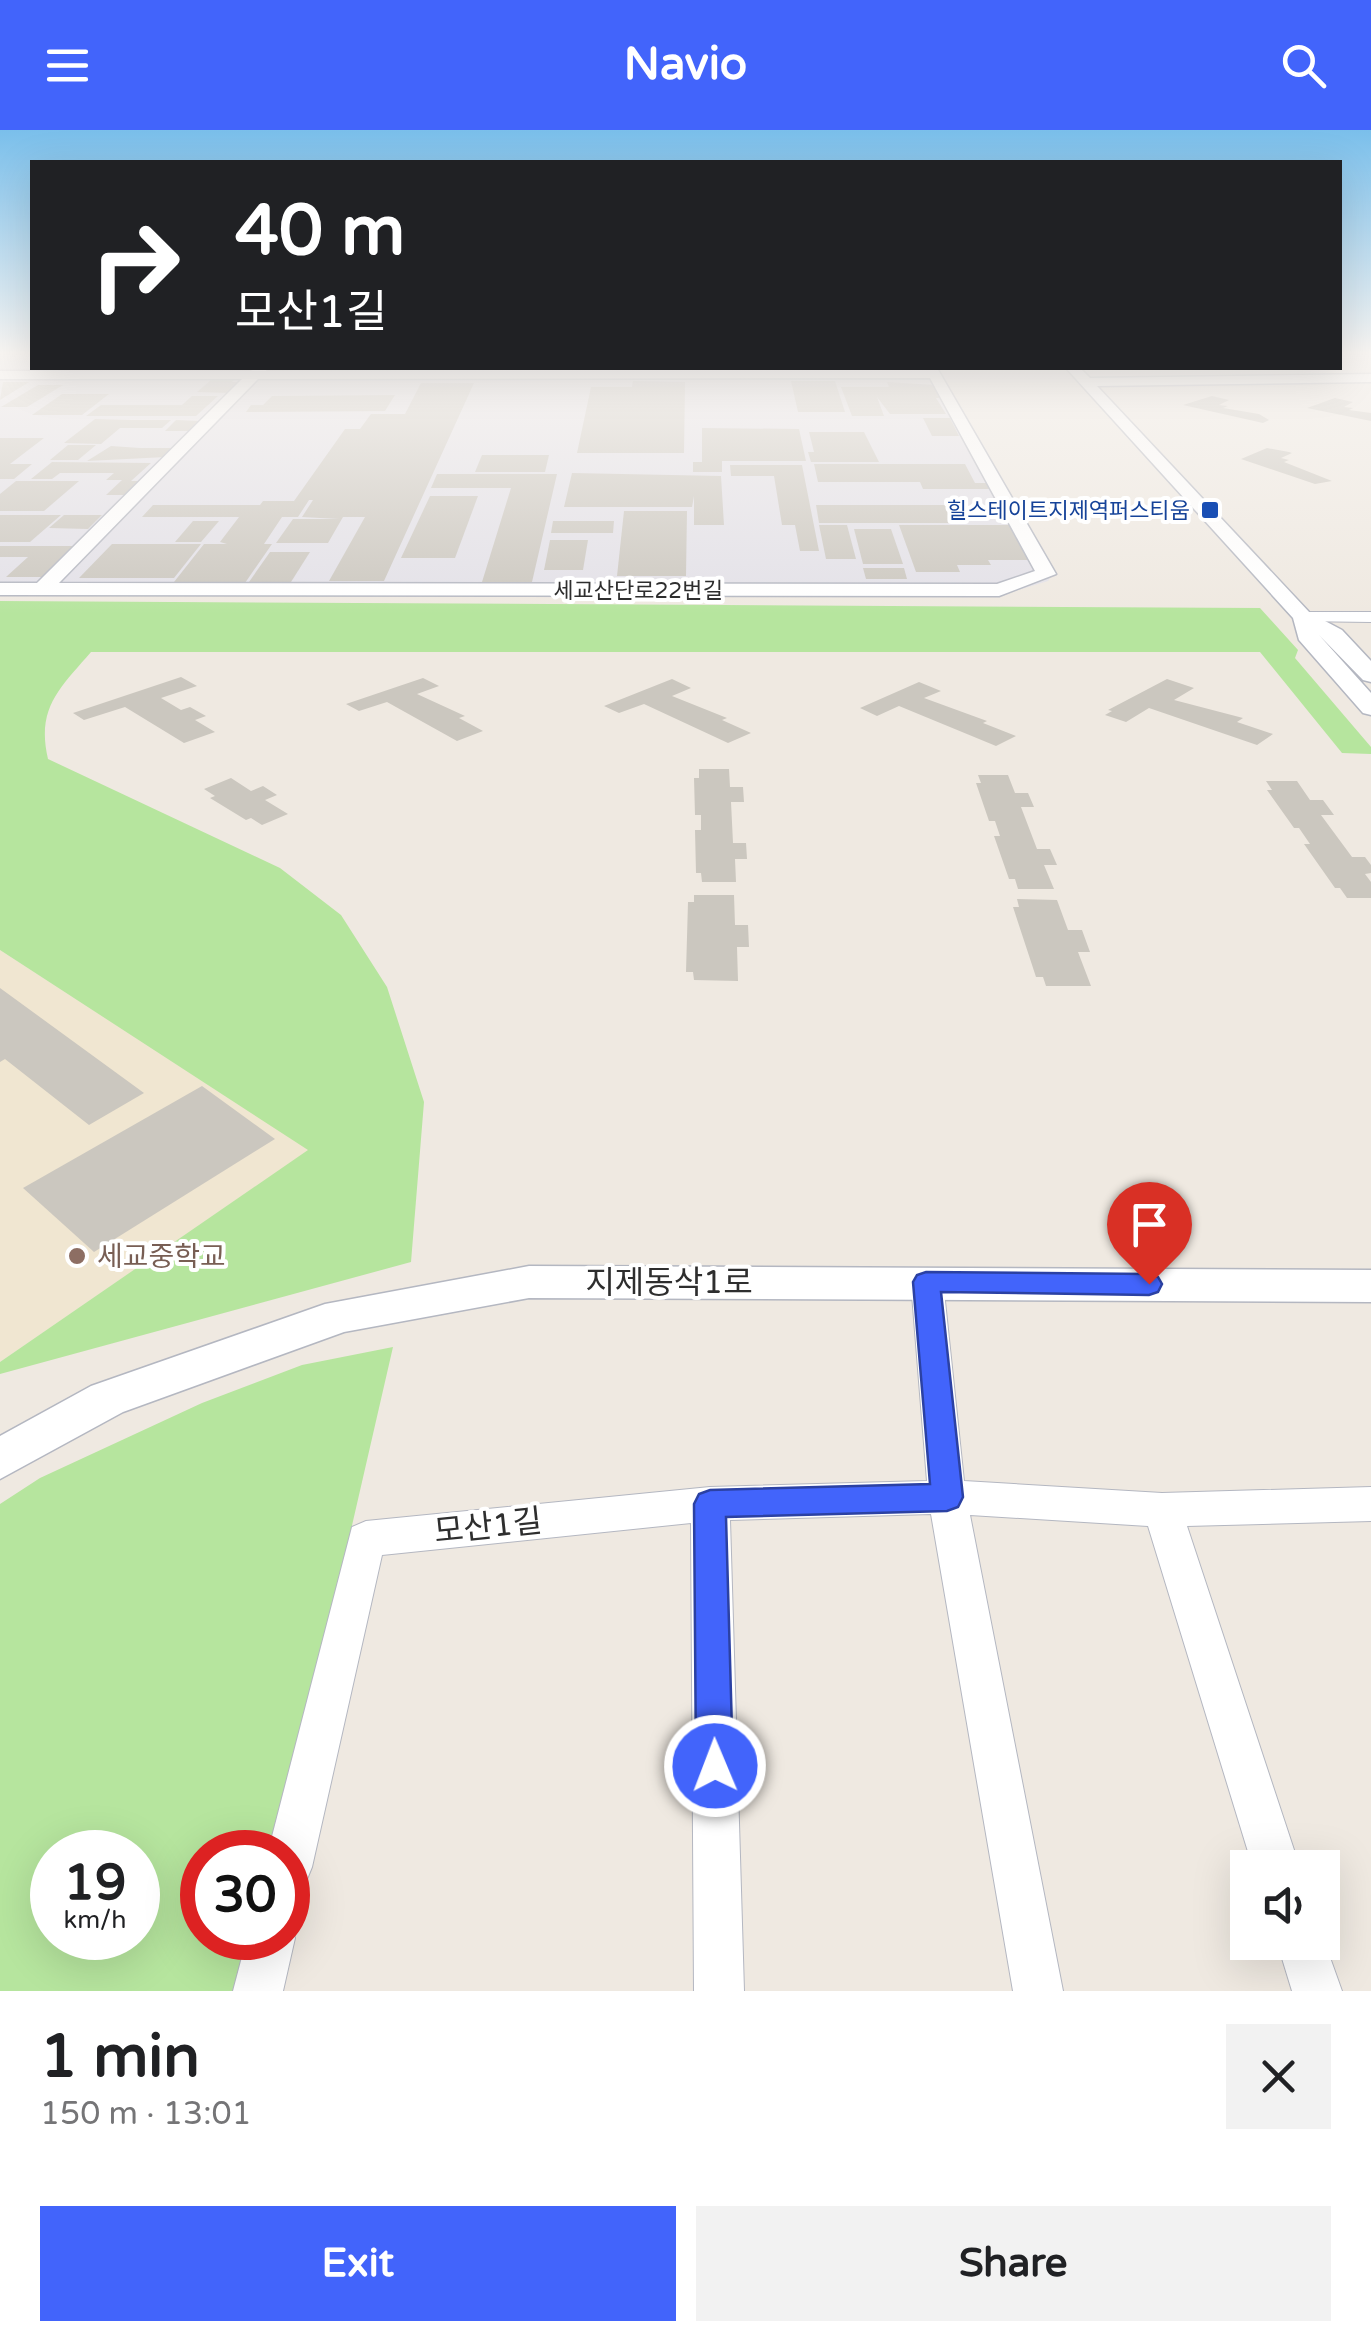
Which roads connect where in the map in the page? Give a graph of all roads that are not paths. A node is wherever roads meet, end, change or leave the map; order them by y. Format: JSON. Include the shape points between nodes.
{"nodes":[{"id":1,"x":190,"y":440,"type":"edge"},
{"id":2,"x":971,"y":440,"type":"edge"},
{"id":3,"x":1140,"y":440,"type":"edge"},
{"id":4,"x":0,"y":589,"type":"edge"},
{"id":5,"x":42,"y":589,"type":"junction"},
{"id":6,"x":1303,"y":617,"type":"junction"},
{"id":7,"x":1371,"y":617,"type":"edge"},
{"id":8,"x":1371,"y":675,"type":"edge"},
{"id":9,"x":1371,"y":708,"type":"edge"},
{"id":10,"x":926,"y":1282,"type":"junction"},
{"id":11,"x":1371,"y":1286,"type":"edge"},
{"id":12,"x":0,"y":1459,"type":"edge"},
{"id":13,"x":947,"y":1497,"type":"junction"},
{"id":14,"x":710,"y":1504,"type":"junction"},
{"id":15,"x":1371,"y":1504,"type":"edge"},
{"id":16,"x":1162,"y":1510,"type":"junction"},
{"id":17,"x":297,"y":1830,"type":"edge"},
{"id":18,"x":1271,"y":1850,"type":"edge"},
{"id":19,"x":266,"y":1960,"type":"edge"},
{"id":20,"x":1308,"y":1960,"type":"edge"},
{"id":21,"x":258,"y":1991,"type":"edge"},
{"id":22,"x":719,"y":1991,"type":"edge"},
{"id":23,"x":1038,"y":1991,"type":"edge"},
{"id":24,"x":1317,"y":1991,"type":"edge"}],
"edges":[{"from":1,"to":5,"type":"street"},
{"from":2,"to":5,"type":"street","name":"세교산단로22번길","via":[[1046,574],[999,590]]},
{"from":3,"to":6,"type":"street"},
{"from":4,"to":5,"type":"street","name":"세교산단로22번길"},
{"from":6,"to":7,"type":"street"},
{"from":6,"to":8,"type":"street","via":[[1334,635]]},
{"from":6,"to":9,"type":"street","via":[[1307,635]]},
{"from":10,"to":11,"type":"street","name":"지제동삭1로"},
{"from":10,"to":12,"type":"street","name":"지제동삭1로","via":[[529,1282],[340,1316],[107,1399]]},
{"from":10,"to":13,"type":"street"},
{"from":13,"to":14,"type":"street","name":"모산1길"},
{"from":13,"to":16,"type":"street","name":"모산1길"},
{"from":13,"to":23,"type":"street"},
{"from":14,"to":17,"type":"street","name":"모산1길","via":[[366,1539]]},
{"from":14,"to":22,"type":"street"},
{"from":15,"to":16,"type":"street","name":"모산1길"},
{"from":16,"to":18,"type":"street"},
{"from":19,"to":21,"type":"street"},
{"from":20,"to":24,"type":"street"}]}
